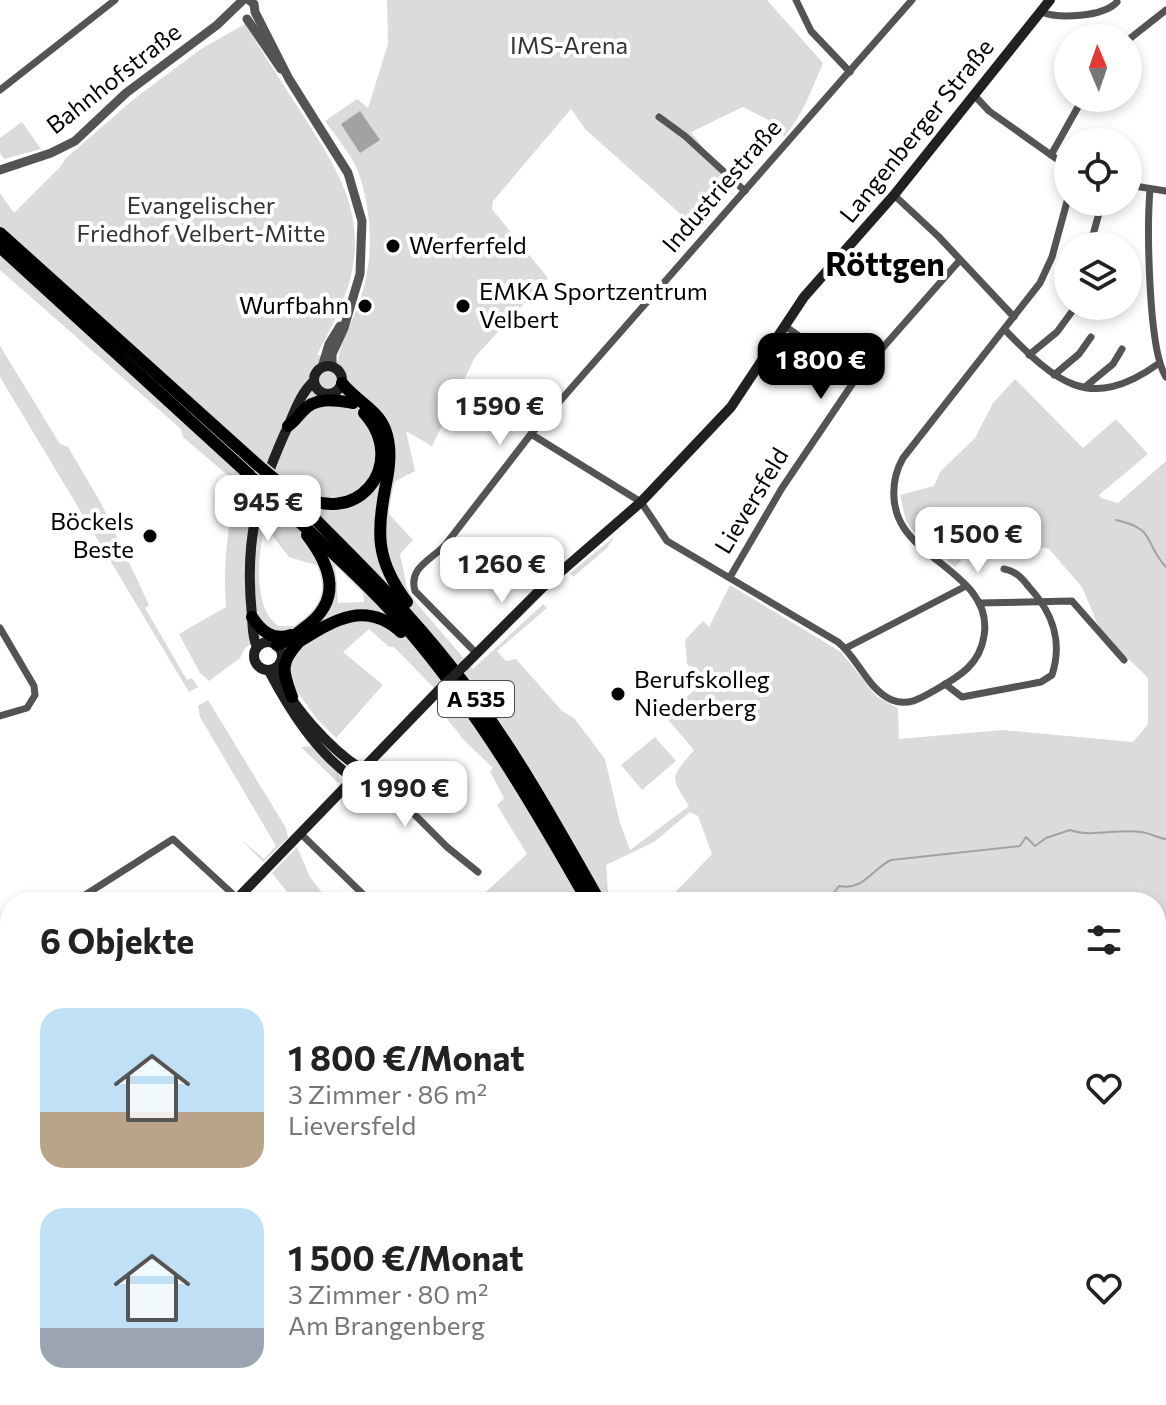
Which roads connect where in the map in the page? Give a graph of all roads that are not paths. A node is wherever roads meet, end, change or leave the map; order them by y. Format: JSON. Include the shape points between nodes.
{"nodes":[{"id":1,"x":115,"y":0,"type":"edge"},
{"id":2,"x":796,"y":0,"type":"edge"},
{"id":3,"x":912,"y":0,"type":"edge"},
{"id":4,"x":1050,"y":0,"type":"edge"},
{"id":5,"x":1117,"y":2,"type":"edge"},
{"id":6,"x":247,"y":6,"type":"edge"},
{"id":7,"x":1166,"y":10,"type":"edge"},
{"id":8,"x":1041,"y":12,"type":"junction"},
{"id":9,"x":1142,"y":29,"type":"edge"},
{"id":10,"x":850,"y":72,"type":"junction"},
{"id":11,"x":0,"y":90,"type":"edge"},
{"id":12,"x":974,"y":95,"type":"junction"},
{"id":13,"x":1075,"y":112,"type":"edge"},
{"id":14,"x":659,"y":117,"type":"dead end"},
{"id":15,"x":1051,"y":155,"type":"junction"},
{"id":16,"x":1054,"y":157,"type":"edge"},
{"id":17,"x":0,"y":173,"type":"edge"},
{"id":18,"x":1142,"y":188,"type":"edge"},
{"id":19,"x":1150,"y":189,"type":"junction"},
{"id":20,"x":745,"y":191,"type":"junction"},
{"id":21,"x":1166,"y":191,"type":"edge"},
{"id":22,"x":894,"y":195,"type":"junction"},
{"id":23,"x":1063,"y":216,"type":"edge"},
{"id":24,"x":0,"y":233,"type":"edge"},
{"id":25,"x":0,"y":247,"type":"edge"},
{"id":26,"x":960,"y":260,"type":"junction"},
{"id":27,"x":1014,"y":317,"type":"junction"},
{"id":28,"x":1066,"y":320,"type":"edge"},
{"id":29,"x":785,"y":326,"type":"junction"},
{"id":30,"x":1005,"y":330,"type":"junction"},
{"id":31,"x":1091,"y":337,"type":"dead end"},
{"id":32,"x":1122,"y":349,"type":"dead end"},
{"id":33,"x":1029,"y":355,"type":"junction"},
{"id":34,"x":1158,"y":364,"type":"junction"},
{"id":35,"x":327,"y":366,"type":"junction"},
{"id":36,"x":1054,"y":375,"type":"junction"},
{"id":37,"x":857,"y":377,"type":"junction"},
{"id":38,"x":1166,"y":377,"type":"edge"},
{"id":39,"x":316,"y":386,"type":"junction"},
{"id":40,"x":340,"y":387,"type":"junction"},
{"id":41,"x":1085,"y":387,"type":"junction"},
{"id":42,"x":353,"y":403,"type":"junction"},
{"id":43,"x":288,"y":426,"type":"junction"},
{"id":44,"x":531,"y":434,"type":"junction"},
{"id":45,"x":277,"y":481,"type":"junction"},
{"id":46,"x":641,"y":502,"type":"junction"},
{"id":47,"x":288,"y":511,"type":"junction"},
{"id":48,"x":1004,"y":569,"type":"dead end"},
{"id":49,"x":730,"y":577,"type":"junction"},
{"id":50,"x":966,"y":586,"type":"junction"},
{"id":51,"x":1042,"y":602,"type":"junction"},
{"id":52,"x":979,"y":603,"type":"junction"},
{"id":53,"x":252,"y":617,"type":"junction"},
{"id":54,"x":416,"y":623,"type":"junction"},
{"id":55,"x":0,"y":628,"type":"edge"},
{"id":56,"x":304,"y":628,"type":"junction"},
{"id":57,"x":418,"y":641,"type":"junction"},
{"id":58,"x":299,"y":642,"type":"junction"},
{"id":59,"x":271,"y":647,"type":"junction"},
{"id":60,"x":846,"y":648,"type":"junction"},
{"id":61,"x":477,"y":654,"type":"junction"},
{"id":62,"x":1124,"y":660,"type":"dead end"},
{"id":63,"x":273,"y":669,"type":"junction"},
{"id":64,"x":945,"y":684,"type":"junction"},
{"id":65,"x":292,"y":697,"type":"junction"},
{"id":66,"x":0,"y":716,"type":"edge"},
{"id":67,"x":363,"y":770,"type":"junction"},
{"id":68,"x":354,"y":779,"type":"junction"},
{"id":69,"x":386,"y":787,"type":"junction"},
{"id":70,"x":297,"y":838,"type":"junction"},
{"id":71,"x":478,"y":872,"type":"dead end"},
{"id":72,"x":90,"y":892,"type":"edge"},
{"id":73,"x":227,"y":892,"type":"edge"},
{"id":74,"x":243,"y":892,"type":"edge"},
{"id":75,"x":359,"y":892,"type":"edge"},
{"id":76,"x":582,"y":892,"type":"edge"},
{"id":77,"x":594,"y":892,"type":"edge"}],
"edges":[{"from":1,"to":11,"type":"street"},
{"from":2,"to":10,"type":"street","via":[[811,31]]},
{"from":3,"to":10,"type":"street","name":"Industriestraße"},
{"from":4,"to":8,"type":"main road","name":"Langenberger Straße"},
{"from":5,"to":8,"type":"street","via":[[1079,15]]},
{"from":6,"to":17,"type":"street","name":"Bahnhofstraße","via":[[144,79],[75,141]]},
{"from":6,"to":35,"type":"street","via":[[271,58],[348,173],[362,221],[360,274]]},
{"from":7,"to":9,"type":"street"},
{"from":8,"to":12,"type":"main road","name":"Langenberger Straße"},
{"from":10,"to":20,"type":"street","name":"Industriestraße"},
{"from":12,"to":15,"type":"street"},
{"from":12,"to":22,"type":"main road","name":"Langenberger Straße"},
{"from":13,"to":15,"type":"street"},
{"from":14,"to":20,"type":"street"},
{"from":15,"to":16,"type":"street"},
{"from":18,"to":19,"type":"street"},
{"from":19,"to":21,"type":"street"},
{"from":19,"to":34,"type":"street","via":[[1147,229]]},
{"from":20,"to":44,"type":"street","name":"Industriestraße"},
{"from":22,"to":26,"type":"street"},
{"from":22,"to":29,"type":"main road","name":"Langenberger Straße","via":[[815,283]]},
{"from":23,"to":27,"type":"street","via":[[1049,266]]},
{"from":24,"to":45,"type":"highway","number":"A 535","bridge":true},
{"from":25,"to":47,"type":"highway","number":"A 535","bridge":true},
{"from":26,"to":27,"type":"street"},
{"from":26,"to":37,"type":"street","name":"Lieversfeld"},
{"from":27,"to":30,"type":"street"},
{"from":28,"to":33,"type":"street"},
{"from":29,"to":37,"type":"street"},
{"from":29,"to":46,"type":"main road","name":"Langenberger Straße","via":[[731,407]]},
{"from":30,"to":33,"type":"street"},
{"from":30,"to":50,"type":"street","via":[[903,458],[896,474],[894,500],[904,529]]},
{"from":31,"to":36,"type":"street"},
{"from":32,"to":41,"type":"street","via":[[1113,364]]},
{"from":33,"to":36,"type":"street"},
{"from":34,"to":38,"type":"street"},
{"from":34,"to":41,"type":"street","via":[[1117,387]]},
{"from":35,"to":39,"type":"main road","via":[[317,371]]},
{"from":35,"to":40,"type":"main road","via":[[340,372]]},
{"from":36,"to":41,"type":"street"},
{"from":37,"to":49,"type":"street","name":"Lieversfeld"},
{"from":39,"to":40,"type":"main road","via":[[325,394]]},
{"from":39,"to":43,"type":"main road","via":[[300,401]]},
{"from":40,"to":42,"type":"highway"},
{"from":40,"to":54,"type":"highway","via":[[377,416],[386,432],[390,455],[379,540],[387,570],[413,609]]},
{"from":42,"to":43,"type":"highway","via":[[317,402]]},
{"from":42,"to":45,"type":"highway","via":[[371,422],[381,446],[380,464],[368,488],[353,500],[329,505],[306,499]]},
{"from":43,"to":53,"type":"main road","via":[[256,506],[249,574]]},
{"from":44,"to":46,"type":"street"},
{"from":44,"to":61,"type":"street","name":"Industriestraße","via":[[446,544],[413,574],[421,599]]},
{"from":45,"to":54,"type":"highway","number":"A 535"},
{"from":46,"to":49,"type":"street","via":[[667,541]]},
{"from":46,"to":61,"type":"main road","name":"Langenberger Straße","via":[[542,588]]},
{"from":47,"to":56,"type":"highway","via":[[321,554],[329,576],[325,609]]},
{"from":47,"to":57,"type":"highway","number":"A 535","via":[[352,569]]},
{"from":48,"to":51,"type":"street","via":[[1013,570]]},
{"from":49,"to":60,"type":"street"},
{"from":50,"to":52,"type":"street"},
{"from":50,"to":60,"type":"street"},
{"from":51,"to":52,"type":"street"},
{"from":51,"to":62,"type":"street","via":[[1072,601]]},
{"from":51,"to":64,"type":"street","via":[[1056,635],[1050,678],[962,697]]},
{"from":52,"to":64,"type":"street","via":[[985,628],[982,648],[970,667]]},
{"from":53,"to":56,"type":"highway","via":[[276,637]]},
{"from":53,"to":59,"type":"main road"},
{"from":54,"to":77,"type":"highway","number":"A 535","via":[[481,706]]},
{"from":55,"to":66,"type":"street","via":[[35,695],[27,708]]},
{"from":56,"to":59,"type":"highway"},
{"from":57,"to":58,"type":"highway","via":[[383,619],[360,615],[336,620]]},
{"from":57,"to":76,"type":"highway","number":"A 535","via":[[502,757]]},
{"from":58,"to":59,"type":"highway"},
{"from":58,"to":65,"type":"highway","via":[[284,665]]},
{"from":59,"to":63,"type":"main road","via":[[281,661]]},
{"from":59,"to":63,"type":"main road","via":[[254,652],[258,667]]},
{"from":60,"to":64,"type":"street","via":[[882,694],[899,702],[916,700]]},
{"from":61,"to":67,"type":"main road","name":"Langenberger Straße","bridge":true},
{"from":63,"to":65,"type":"main road"},
{"from":63,"to":68,"type":"main road","via":[[297,720]]},
{"from":65,"to":67,"type":"main road","via":[[319,731]]},
{"from":67,"to":68,"type":"main road","name":"Langenberger Straße"},
{"from":67,"to":69,"type":"street"},
{"from":68,"to":69,"type":"street"},
{"from":68,"to":70,"type":"main road","name":"Langenberger Straße"},
{"from":69,"to":71,"type":"street"},
{"from":70,"to":74,"type":"main road","name":"Langenberger Straße"},
{"from":70,"to":75,"type":"street"},
{"from":72,"to":73,"type":"street","via":[[173,839]]}]}
